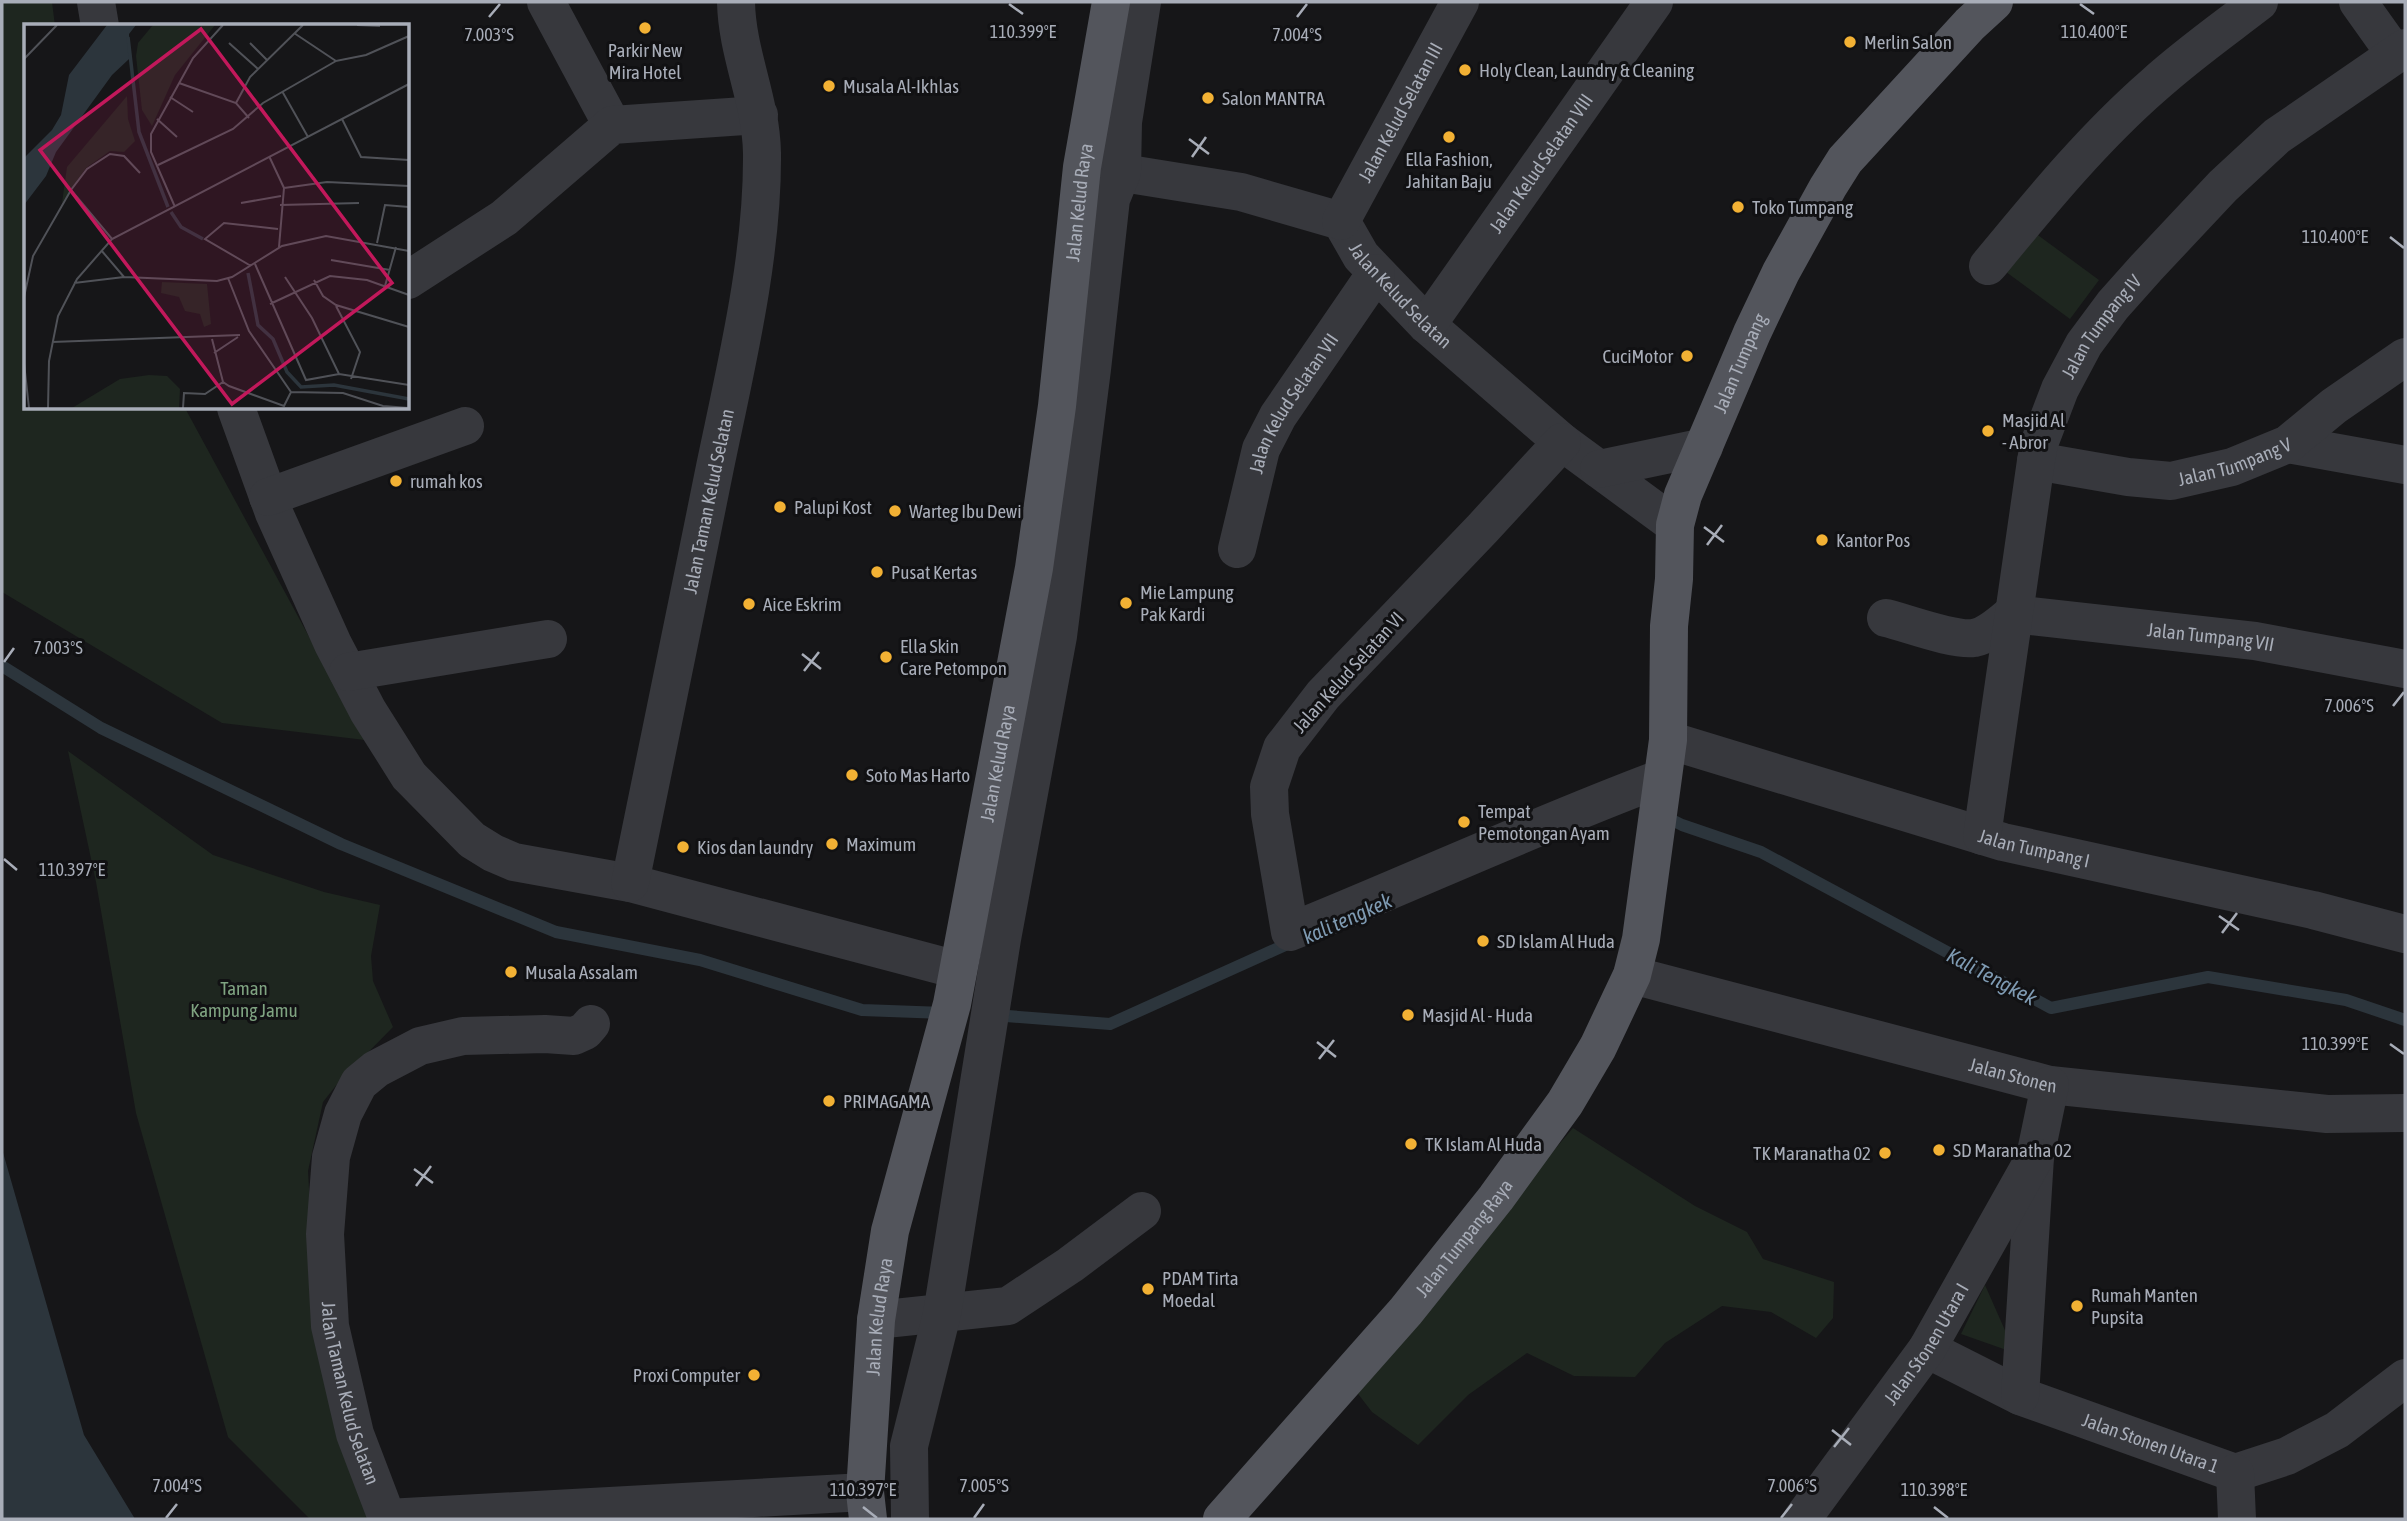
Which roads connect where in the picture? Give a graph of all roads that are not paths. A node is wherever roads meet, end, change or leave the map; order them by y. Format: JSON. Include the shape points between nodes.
{"nodes":[{"id":1,"x":96,"y":2,"type":"edge"},
{"id":2,"x":547,"y":2,"type":"edge"},
{"id":3,"x":736,"y":2,"type":"edge"},
{"id":4,"x":1111,"y":2,"type":"edge"},
{"id":5,"x":1142,"y":2,"type":"edge"},
{"id":6,"x":1460,"y":2,"type":"edge"},
{"id":7,"x":1654,"y":2,"type":"edge"},
{"id":8,"x":1994,"y":2,"type":"edge"},
{"id":9,"x":2259,"y":2,"type":"edge"},
{"id":10,"x":2358,"y":2,"type":"edge"},
{"id":11,"x":100,"y":24,"type":"edge"},
{"id":12,"x":2400,"y":51,"type":"edge"},
{"id":13,"x":759,"y":115,"type":"junction"},
{"id":14,"x":612,"y":125,"type":"junction"},
{"id":15,"x":1082,"y":167,"type":"junction"},
{"id":16,"x":1122,"y":172,"type":"junction"},
{"id":17,"x":1341,"y":221,"type":"junction"},
{"id":18,"x":1988,"y":266,"type":"dead end"},
{"id":19,"x":1376,"y":272,"type":"junction"},
{"id":20,"x":410,"y":279,"type":"edge"},
{"id":21,"x":1427,"y":325,"type":"junction"},
{"id":22,"x":2405,"y":357,"type":"edge"},
{"id":23,"x":237,"y":410,"type":"edge"},
{"id":24,"x":465,"y":426,"type":"dead end"},
{"id":25,"x":1562,"y":442,"type":"junction"},
{"id":26,"x":2288,"y":444,"type":"junction"},
{"id":27,"x":1704,"y":447,"type":"junction"},
{"id":28,"x":2036,"y":461,"type":"junction"},
{"id":29,"x":2405,"y":465,"type":"edge"},
{"id":30,"x":1599,"y":469,"type":"junction"},
{"id":31,"x":268,"y":497,"type":"junction"},
{"id":32,"x":1675,"y":525,"type":"junction"},
{"id":33,"x":1237,"y":549,"type":"dead end"},
{"id":34,"x":2012,"y":614,"type":"junction"},
{"id":35,"x":1886,"y":618,"type":"dead end"},
{"id":36,"x":548,"y":639,"type":"dead end"},
{"id":37,"x":2405,"y":669,"type":"edge"},
{"id":38,"x":348,"y":673,"type":"junction"},
{"id":39,"x":1668,"y":740,"type":"junction"},
{"id":40,"x":1661,"y":786,"type":"junction"},
{"id":41,"x":1982,"y":836,"type":"junction"},
{"id":42,"x":630,"y":883,"type":"junction"},
{"id":43,"x":2405,"y":934,"type":"edge"},
{"id":44,"x":1632,"y":975,"type":"junction"},
{"id":45,"x":955,"y":987,"type":"junction"},
{"id":46,"x":591,"y":1024,"type":"dead end"},
{"id":47,"x":2049,"y":1085,"type":"junction"},
{"id":48,"x":2405,"y":1113,"type":"edge"},
{"id":49,"x":2035,"y":1157,"type":"junction"},
{"id":50,"x":1142,"y":1212,"type":"dead end"},
{"id":51,"x":942,"y":1314,"type":"junction"},
{"id":52,"x":876,"y":1320,"type":"junction"},
{"id":53,"x":1927,"y":1349,"type":"junction"},
{"id":54,"x":2405,"y":1378,"type":"edge"},
{"id":55,"x":2020,"y":1396,"type":"junction"},
{"id":56,"x":2235,"y":1473,"type":"junction"},
{"id":57,"x":866,"y":1506,"type":"edge"},
{"id":58,"x":387,"y":1519,"type":"edge"},
{"id":59,"x":910,"y":1519,"type":"edge"},
{"id":60,"x":1222,"y":1519,"type":"edge"},
{"id":61,"x":1802,"y":1519,"type":"edge"},
{"id":62,"x":2237,"y":1519,"type":"edge"}],
"edges":[{"from":1,"to":11,"type":"street"},
{"from":2,"to":14,"type":"street"},
{"from":3,"to":13,"type":"street","name":"Jalan Taman Kelud Selatan","via":[[736,29]]},
{"from":4,"to":15,"type":"main road","name":"Jalan Kelud Raya"},
{"from":5,"to":16,"type":"street","via":[[1123,122]]},
{"from":6,"to":17,"type":"street","name":"Jalan Kelud Selatan III"},
{"from":7,"to":21,"type":"street","name":"Jalan Kelud Selatan VIII"},
{"from":8,"to":27,"type":"main road","name":"Jalan Tumpang","via":[[1844,160],[1781,272]]},
{"from":9,"to":18,"type":"street","via":[[2155,84],[2115,122],[2059,180]]},
{"from":10,"to":12,"type":"street","name":"Jalan Tumpang IV"},
{"from":12,"to":28,"type":"street","name":"Jalan Tumpang IV","via":[[2277,136],[2223,186],[2113,304],[2060,389]]},
{"from":13,"to":14,"type":"street"},
{"from":13,"to":42,"type":"street","name":"Jalan Taman Kelud Selatan","via":[[762,155],[755,261]]},
{"from":14,"to":20,"type":"street","via":[[505,218]]},
{"from":15,"to":16,"type":"street","name":"Jalan Kelud Selatan"},
{"from":15,"to":45,"type":"main road","name":"Jalan Kelud Raya","via":[[1057,406],[1034,568]]},
{"from":16,"to":17,"type":"street","name":"Jalan Kelud Selatan","via":[[1241,192]]},
{"from":16,"to":51,"type":"street","via":[[1111,199],[1058,636],[1002,939]]},
{"from":17,"to":19,"type":"street","name":"Jalan Kelud Selatan"},
{"from":19,"to":21,"type":"street","name":"Jalan Kelud Selatan"},
{"from":19,"to":33,"type":"street","name":"Jalan Kelud Selatan VII","via":[[1278,416],[1261,449]]},
{"from":21,"to":25,"type":"street","name":"Jalan Kelud Selatan"},
{"from":22,"to":26,"type":"street","name":"Jalan Tumpang V"},
{"from":23,"to":31,"type":"street"},
{"from":24,"to":31,"type":"street"},
{"from":25,"to":30,"type":"street","name":"Jalan Kelud Selatan"},
{"from":25,"to":40,"type":"street","name":"Jalan Kelud Selatan VI","via":[[1323,695],[1282,748],[1269,787],[1270,814],[1290,932],[1579,809]]},
{"from":26,"to":28,"type":"street","name":"Jalan Tumpang V","via":[[2232,467],[2171,481]]},
{"from":26,"to":29,"type":"street"},
{"from":27,"to":30,"type":"street"},
{"from":27,"to":32,"type":"main road","name":"Jalan Tumpang"},
{"from":28,"to":34,"type":"street","name":"Jalan Tumpang IV"},
{"from":30,"to":32,"type":"street","name":"Jalan Kelud Selatan"},
{"from":31,"to":38,"type":"street"},
{"from":32,"to":39,"type":"main road","name":"Jalan Tumpang"},
{"from":34,"to":35,"type":"street","via":[[1973,638]]},
{"from":34,"to":37,"type":"street","name":"Jalan Tumpang VII","via":[[2255,641]]},
{"from":34,"to":41,"type":"street","name":"Jalan Tumpang IV"},
{"from":36,"to":38,"type":"street"},
{"from":38,"to":42,"type":"street","via":[[409,776],[472,840],[514,862]]},
{"from":39,"to":40,"type":"main road","name":"Jalan Tumpang"},
{"from":39,"to":41,"type":"street","name":"Jalan Tumpang I"},
{"from":40,"to":44,"type":"main road","name":"Jalan Tumpang Raya"},
{"from":41,"to":43,"type":"street","name":"Jalan Tumpang I"},
{"from":42,"to":45,"type":"street"},
{"from":44,"to":47,"type":"street","name":"Jalan Stonen"},
{"from":44,"to":60,"type":"main road","name":"Jalan Tumpang Raya","via":[[1598,1047],[1564,1103],[1496,1198],[1406,1311]]},
{"from":45,"to":52,"type":"main road","name":"Jalan Kelud Raya","via":[[890,1231]]},
{"from":46,"to":58,"type":"street","name":"Jalan Taman Kelud Selatan","via":[[574,1036],[463,1036],[420,1046],[359,1083],[343,1114],[331,1157],[325,1234],[330,1326],[355,1434]]},
{"from":47,"to":48,"type":"street","name":"Jalan Stonen","via":[[2327,1114]]},
{"from":47,"to":49,"type":"street","name":"Jalan Stonen Utara I"},
{"from":49,"to":53,"type":"street","name":"Jalan Stonen Utara I"},
{"from":49,"to":55,"type":"street","name":"Jalan Stonen Utara I"},
{"from":50,"to":51,"type":"street","via":[[1008,1306]]},
{"from":51,"to":52,"type":"street"},
{"from":51,"to":59,"type":"street","via":[[909,1446]]},
{"from":52,"to":57,"type":"main road","name":"Jalan Kelud Raya"},
{"from":53,"to":55,"type":"street","name":"Jalan Stonen Utara 1"},
{"from":53,"to":61,"type":"street","name":"Jalan Stonen Utara I"},
{"from":54,"to":56,"type":"street","name":"Jalan Stonen Utara 1","via":[[2337,1430],[2287,1456]]},
{"from":55,"to":56,"type":"street","name":"Jalan Stonen Utara 1"},
{"from":56,"to":62,"type":"street"},
{"from":57,"to":58,"type":"street","name":"Jalan Taman Kelud Selatan"}]}
